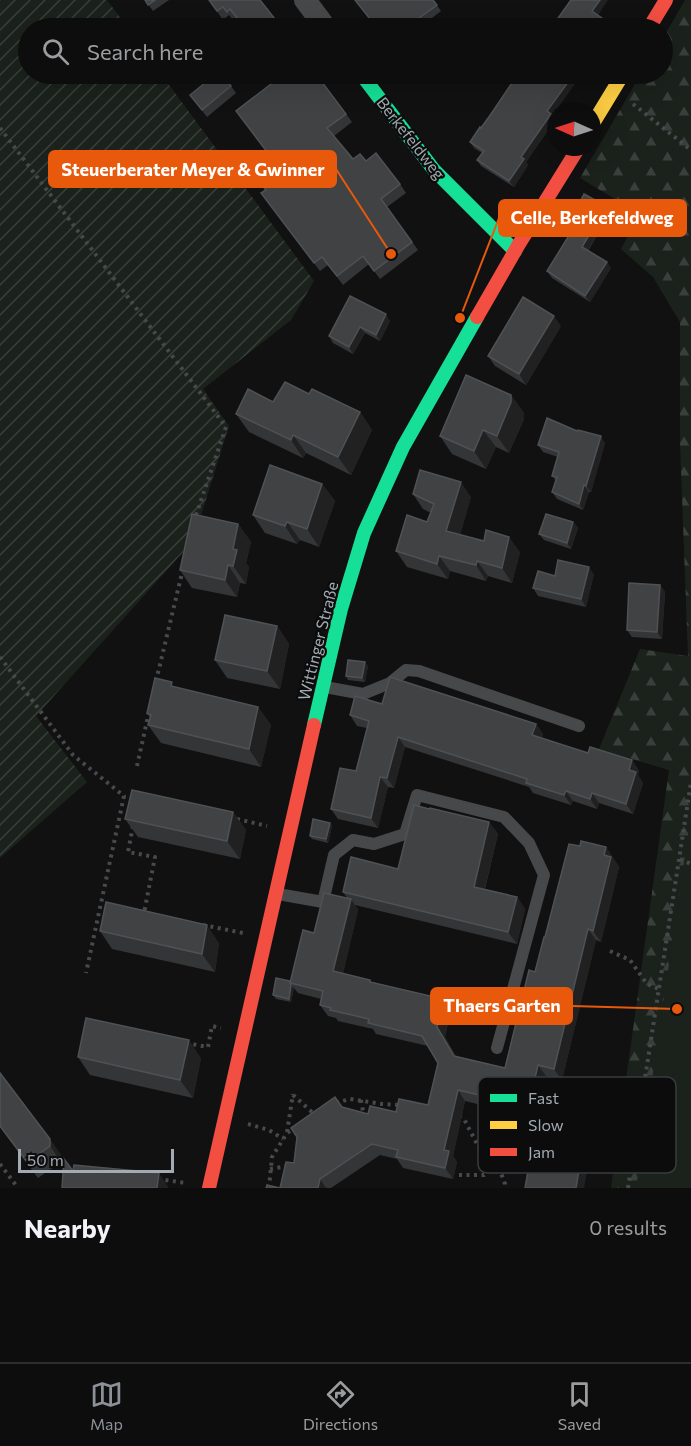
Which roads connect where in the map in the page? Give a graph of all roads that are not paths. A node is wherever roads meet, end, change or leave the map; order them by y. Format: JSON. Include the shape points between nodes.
{"nodes":[{"id":1,"x":305,"y":0,"type":"edge"},
{"id":2,"x":666,"y":0,"type":"edge"},
{"id":3,"x":318,"y":18,"type":"edge"},
{"id":4,"x":655,"y":18,"type":"edge"},
{"id":5,"x":369,"y":84,"type":"edge"},
{"id":6,"x":617,"y":84,"type":"edge"},
{"id":7,"x":601,"y":110,"type":"edge"},
{"id":8,"x":574,"y":156,"type":"edge"},
{"id":9,"x":516,"y":251,"type":"junction"},
{"id":10,"x":323,"y":687,"type":"junction"},
{"id":11,"x":579,"y":726,"type":"dead end"},
{"id":12,"x":276,"y":894,"type":"junction"},
{"id":13,"x":497,"y":1048,"type":"dead end"},
{"id":14,"x":209,"y":1188,"type":"edge"}],
"edges":[{"from":1,"to":3,"type":"street"},
{"from":2,"to":4,"type":"main road"},
{"from":5,"to":9,"type":"main road","name":"Berkefeldweg","via":[[434,170]]},
{"from":6,"to":7,"type":"main road"},
{"from":8,"to":9,"type":"main road","name":"Wittinger Straße"},
{"from":9,"to":10,"type":"main road","name":"Wittinger Straße","via":[[403,447],[364,533]]},
{"from":10,"to":11,"type":"lane","via":[[363,694],[390,683],[406,670],[419,671]]},
{"from":10,"to":12,"type":"main road","name":"Wittinger Straße"},
{"from":12,"to":13,"type":"lane","via":[[323,903],[334,855],[353,840],[374,844],[405,834],[417,795],[504,817],[529,843],[544,875]]},
{"from":12,"to":14,"type":"main road","name":"Wittinger Straße"}]}
